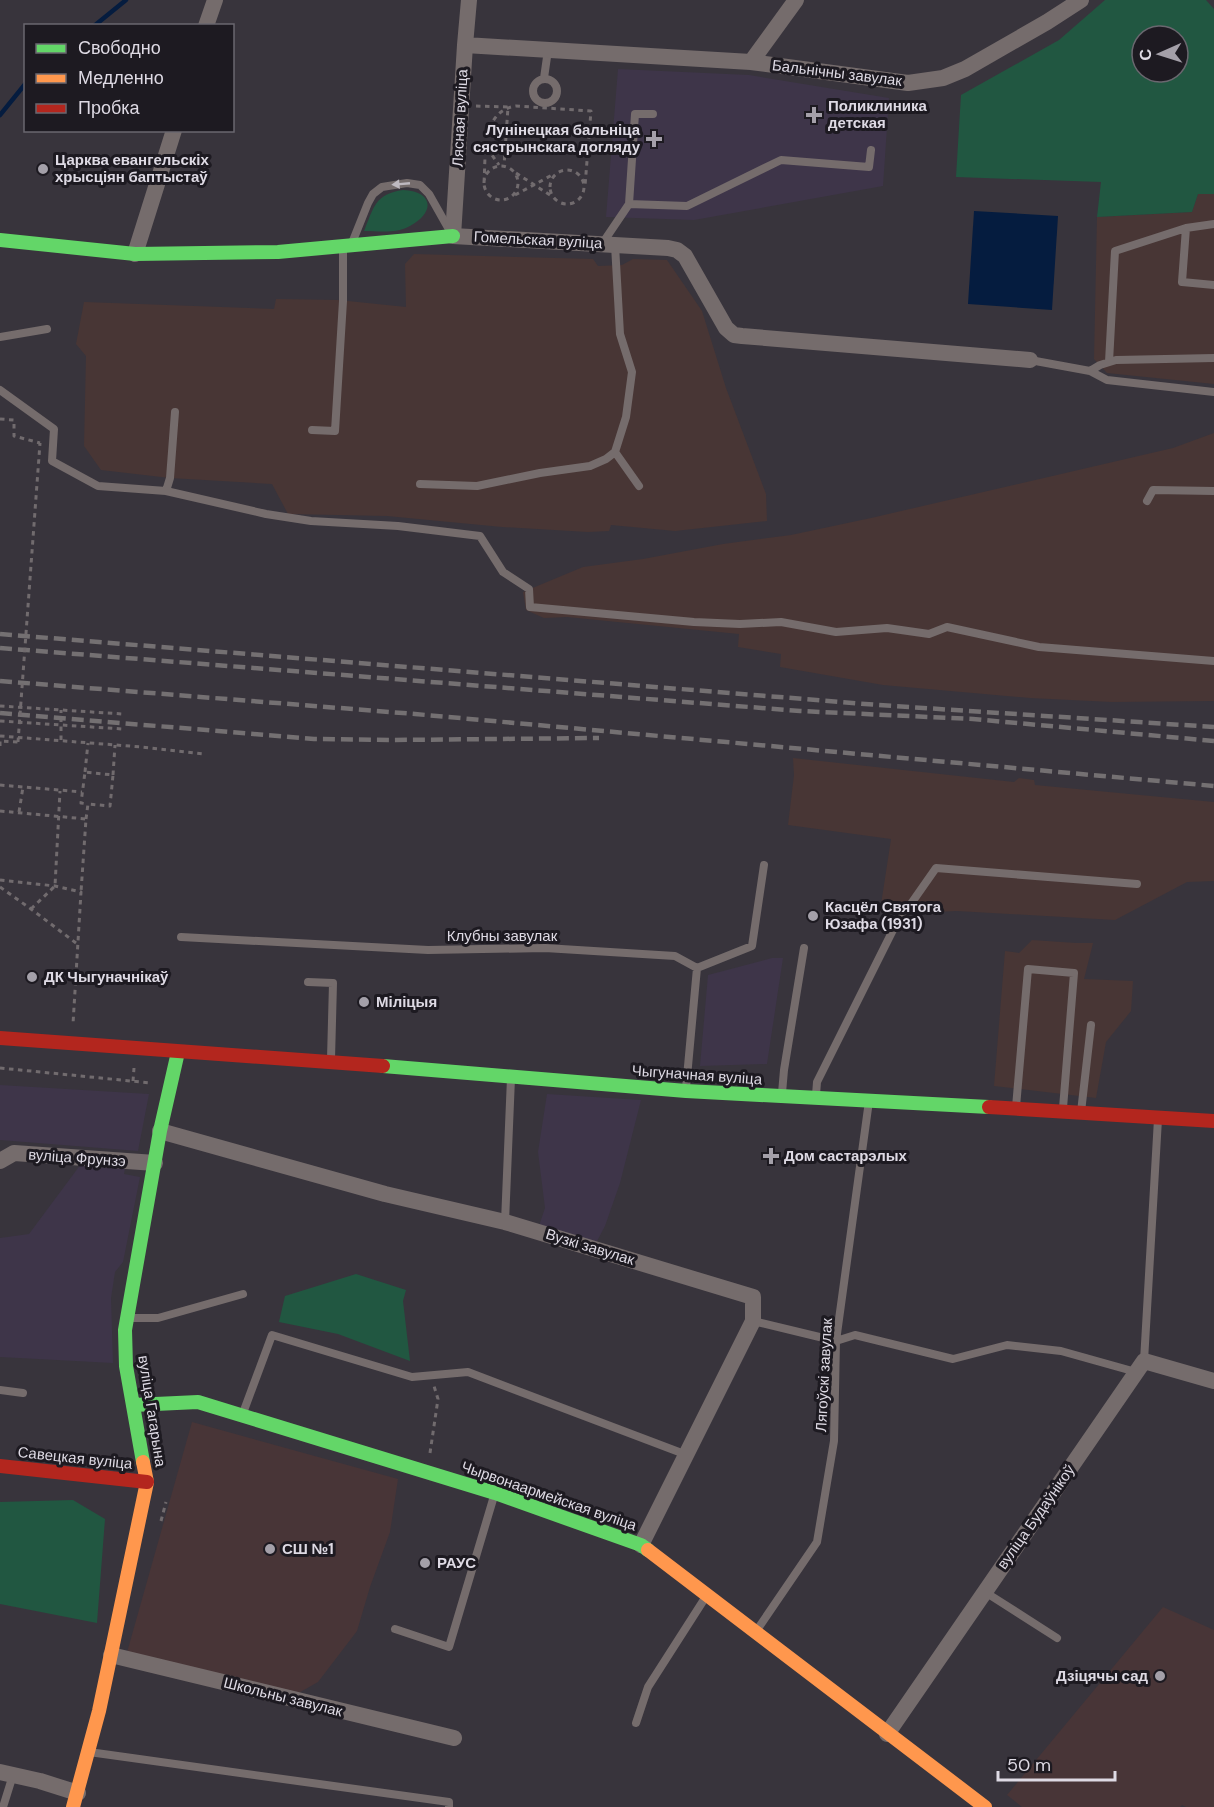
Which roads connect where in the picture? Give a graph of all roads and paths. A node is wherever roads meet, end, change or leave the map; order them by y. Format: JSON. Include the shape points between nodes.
{"nodes":[{"id":1,"x":214,"y":0,"type":"edge"},
{"id":2,"x":469,"y":0,"type":"edge"},
{"id":3,"x":796,"y":0,"type":"edge"},
{"id":4,"x":1082,"y":0,"type":"edge"},
{"id":5,"x":208,"y":24,"type":"edge"},
{"id":6,"x":465,"y":45,"type":"junction"},
{"id":7,"x":548,"y":50,"type":"junction"},
{"id":8,"x":751,"y":62,"type":"junction"},
{"id":9,"x":544,"y":78,"type":"dead end"},
{"id":10,"x":508,"y":107,"type":"junction"},
{"id":11,"x":653,"y":114,"type":"dead end"},
{"id":12,"x":173,"y":132,"type":"edge"},
{"id":13,"x":486,"y":147,"type":"junction"},
{"id":14,"x":871,"y":150,"type":"dead end"},
{"id":15,"x":502,"y":166,"type":"junction"},
{"id":16,"x":514,"y":172,"type":"junction"},
{"id":17,"x":558,"y":172,"type":"junction"},
{"id":18,"x":484,"y":182,"type":"junction"},
{"id":19,"x":534,"y":185,"type":"junction"},
{"id":20,"x":585,"y":186,"type":"junction"},
{"id":21,"x":511,"y":197,"type":"junction"},
{"id":22,"x":557,"y":200,"type":"junction"},
{"id":23,"x":629,"y":204,"type":"junction"},
{"id":24,"x":1214,"y":224,"type":"edge"},
{"id":25,"x":1186,"y":228,"type":"junction"},
{"id":26,"x":453,"y":236,"type":"junction"},
{"id":27,"x":0,"y":240,"type":"edge"},
{"id":28,"x":608,"y":244,"type":"junction"},
{"id":29,"x":347,"y":246,"type":"junction"},
{"id":30,"x":135,"y":254,"type":"junction"},
{"id":31,"x":1214,"y":285,"type":"edge"},
{"id":32,"x":47,"y":329,"type":"dead end"},
{"id":33,"x":0,"y":337,"type":"edge"},
{"id":34,"x":1214,"y":358,"type":"edge"},
{"id":35,"x":1030,"y":360,"type":"joint"},
{"id":36,"x":1109,"y":362,"type":"junction"},
{"id":37,"x":1090,"y":371,"type":"junction"},
{"id":38,"x":0,"y":390,"type":"edge"},
{"id":39,"x":1214,"y":392,"type":"edge"},
{"id":40,"x":175,"y":412,"type":"dead end"},
{"id":41,"x":0,"y":419,"type":"edge"},
{"id":42,"x":312,"y":430,"type":"dead end"},
{"id":43,"x":615,"y":452,"type":"junction"},
{"id":44,"x":420,"y":484,"type":"dead end"},
{"id":45,"x":639,"y":486,"type":"dead end"},
{"id":46,"x":166,"y":491,"type":"junction"},
{"id":47,"x":1214,"y":491,"type":"edge"},
{"id":48,"x":1147,"y":501,"type":"dead end"},
{"id":49,"x":1214,"y":661,"type":"edge"},
{"id":50,"x":0,"y":706,"type":"edge"},
{"id":51,"x":62,"y":710,"type":"junction"},
{"id":52,"x":123,"y":714,"type":"dead end"},
{"id":53,"x":0,"y":721,"type":"edge"},
{"id":54,"x":61,"y":726,"type":"junction"},
{"id":55,"x":123,"y":729,"type":"dead end"},
{"id":56,"x":0,"y":736,"type":"edge"},
{"id":57,"x":61,"y":740,"type":"junction"},
{"id":58,"x":88,"y":743,"type":"junction"},
{"id":59,"x":115,"y":745,"type":"junction"},
{"id":60,"x":0,"y":746,"type":"edge"},
{"id":61,"x":205,"y":754,"type":"dead end"},
{"id":62,"x":85,"y":772,"type":"junction"},
{"id":63,"x":113,"y":775,"type":"junction"},
{"id":64,"x":0,"y":785,"type":"edge"},
{"id":65,"x":23,"y":787,"type":"junction"},
{"id":66,"x":60,"y":791,"type":"junction"},
{"id":67,"x":82,"y":792,"type":"junction"},
{"id":68,"x":88,"y":804,"type":"junction"},
{"id":69,"x":0,"y":811,"type":"edge"},
{"id":70,"x":19,"y":813,"type":"junction"},
{"id":71,"x":58,"y":818,"type":"junction"},
{"id":72,"x":86,"y":819,"type":"junction"},
{"id":73,"x":764,"y":865,"type":"dead end"},
{"id":74,"x":0,"y":880,"type":"edge"},
{"id":75,"x":1137,"y":884,"type":"dead end"},
{"id":76,"x":55,"y":886,"type":"junction"},
{"id":77,"x":0,"y":887,"type":"edge"},
{"id":78,"x":81,"y":892,"type":"junction"},
{"id":79,"x":32,"y":909,"type":"junction"},
{"id":80,"x":181,"y":937,"type":"dead end"},
{"id":81,"x":77,"y":944,"type":"junction"},
{"id":82,"x":804,"y":948,"type":"dead end"},
{"id":83,"x":697,"y":968,"type":"junction"},
{"id":84,"x":308,"y":982,"type":"dead end"},
{"id":85,"x":1091,"y":1025,"type":"dead end"},
{"id":86,"x":73,"y":1027,"type":"dead end"},
{"id":87,"x":0,"y":1038,"type":"edge"},
{"id":88,"x":178,"y":1052,"type":"junction"},
{"id":89,"x":331,"y":1062,"type":"junction"},
{"id":90,"x":0,"y":1068,"type":"edge"},
{"id":91,"x":511,"y":1077,"type":"junction"},
{"id":92,"x":171,"y":1085,"type":"junction"},
{"id":93,"x":686,"y":1091,"type":"junction"},
{"id":94,"x":781,"y":1096,"type":"junction"},
{"id":95,"x":816,"y":1098,"type":"junction"},
{"id":96,"x":869,"y":1101,"type":"junction"},
{"id":97,"x":1016,"y":1108,"type":"junction"},
{"id":98,"x":1062,"y":1111,"type":"junction"},
{"id":99,"x":1081,"y":1112,"type":"junction"},
{"id":100,"x":1159,"y":1117,"type":"junction"},
{"id":101,"x":1214,"y":1121,"type":"edge"},
{"id":102,"x":160,"y":1131,"type":"junction"},
{"id":103,"x":0,"y":1161,"type":"edge"},
{"id":104,"x":155,"y":1163,"type":"junction"},
{"id":105,"x":505,"y":1222,"type":"junction"},
{"id":106,"x":243,"y":1294,"type":"dead end"},
{"id":107,"x":127,"y":1318,"type":"junction"},
{"id":108,"x":753,"y":1321,"type":"junction"},
{"id":109,"x":836,"y":1341,"type":"junction"},
{"id":110,"x":1140,"y":1367,"type":"junction"},
{"id":111,"x":432,"y":1375,"type":"junction"},
{"id":112,"x":1214,"y":1381,"type":"edge"},
{"id":113,"x":0,"y":1390,"type":"edge"},
{"id":114,"x":23,"y":1394,"type":"dead end"},
{"id":115,"x":134,"y":1405,"type":"junction"},
{"id":116,"x":242,"y":1415,"type":"junction"},
{"id":117,"x":687,"y":1455,"type":"junction"},
{"id":118,"x":0,"y":1466,"type":"edge"},
{"id":119,"x":427,"y":1472,"type":"junction"},
{"id":120,"x":147,"y":1482,"type":"junction"},
{"id":121,"x":495,"y":1493,"type":"junction"},
{"id":122,"x":641,"y":1545,"type":"junction"},
{"id":123,"x":985,"y":1592,"type":"junction"},
{"id":124,"x":707,"y":1595,"type":"junction"},
{"id":125,"x":396,"y":1629,"type":"dead end"},
{"id":126,"x":756,"y":1632,"type":"junction"},
{"id":127,"x":1057,"y":1638,"type":"dead end"},
{"id":128,"x":111,"y":1655,"type":"junction"},
{"id":129,"x":636,"y":1723,"type":"dead end"},
{"id":130,"x":887,"y":1734,"type":"junction"},
{"id":131,"x":454,"y":1738,"type":"dead end"},
{"id":132,"x":89,"y":1752,"type":"junction"},
{"id":133,"x":7,"y":1773,"type":"edge"},
{"id":134,"x":76,"y":1800,"type":"edge"},
{"id":135,"x":3,"y":1807,"type":"edge"},
{"id":136,"x":449,"y":1807,"type":"edge"},
{"id":137,"x":985,"y":1807,"type":"edge"}],
"edges":[{"from":1,"to":5,"type":"street"},
{"from":2,"to":6,"type":"street","name":"Лясная вуліца"},
{"from":3,"to":8,"type":"street","name":"Бальнічны завулак"},
{"from":4,"to":8,"type":"street","name":"Бальнічны завулак","via":[[998,51],[943,78],[908,82]]},
{"from":6,"to":7,"type":"street","name":"Бальнічны завулак"},
{"from":6,"to":26,"type":"street","name":"Лясная вуліца"},
{"from":7,"to":8,"type":"street","name":"Бальнічны завулак"},
{"from":7,"to":9,"type":"lane"},
{"from":10,"to":13,"type":"path","via":[[492,120]]},
{"from":10,"to":15,"type":"path"},
{"from":10,"to":20,"type":"path","via":[[591,111]]},
{"from":11,"to":23,"type":"lane","via":[[635,114]]},
{"from":12,"to":30,"type":"street"},
{"from":13,"to":15,"type":"path"},
{"from":13,"to":18,"type":"path"},
{"from":14,"to":23,"type":"lane","via":[[869,167],[781,160],[687,206]]},
{"from":15,"to":16,"type":"path"},
{"from":15,"to":18,"type":"path","via":[[488,171]]},
{"from":16,"to":19,"type":"path"},
{"from":16,"to":21,"type":"path","via":[[518,188]]},
{"from":17,"to":19,"type":"path"},
{"from":17,"to":20,"type":"path","via":[[576,172]]},
{"from":17,"to":22,"type":"path","via":[[550,185]]},
{"from":18,"to":21,"type":"path","via":[[490,197],[501,201]]},
{"from":19,"to":21,"type":"path"},
{"from":19,"to":22,"type":"path"},
{"from":20,"to":22,"type":"path","via":[[578,201],[567,204]]},
{"from":23,"to":28,"type":"lane"},
{"from":24,"to":25,"type":"lane"},
{"from":25,"to":31,"type":"lane","via":[[1182,282]]},
{"from":25,"to":36,"type":"lane","via":[[1115,251]]},
{"from":26,"to":28,"type":"street","name":"Гомельская вуліца"},
{"from":26,"to":29,"type":"street","name":"Гомельская вуліца"},
{"from":26,"to":29,"type":"lane","one_way":true,"via":[[429,194],[420,185],[407,183],[382,187],[373,194]]},
{"from":27,"to":30,"type":"street","name":"Гомельская вуліца"},
{"from":28,"to":35,"type":"street","name":"Гомельская вуліца","via":[[677,250],[685,256],[726,328],[734,335]]},
{"from":28,"to":43,"type":"lane","via":[[620,334],[632,372],[626,417]]},
{"from":29,"to":30,"type":"street","name":"Гомельская вуліца","via":[[278,252]]},
{"from":29,"to":42,"type":"lane","via":[[335,431]]},
{"from":32,"to":33,"type":"lane"},
{"from":34,"to":36,"type":"lane"},
{"from":35,"to":37,"type":"lane"},
{"from":36,"to":37,"type":"lane"},
{"from":37,"to":39,"type":"lane","via":[[1107,380]]},
{"from":38,"to":46,"type":"lane","via":[[54,429],[52,461],[98,486]]},
{"from":40,"to":46,"type":"lane"},
{"from":41,"to":60,"type":"path","bridge":true,"via":[[14,420],[14,436],[40,443],[18,742],[0,741]]},
{"from":43,"to":44,"type":"lane","via":[[590,466],[477,486]]},
{"from":43,"to":45,"type":"lane"},
{"from":46,"to":49,"type":"lane","via":[[311,521],[480,536],[503,572],[529,589],[530,607],[694,622],[781,622],[836,632],[887,628],[929,634],[946,627],[1039,647]]},
{"from":47,"to":48,"type":"lane","via":[[1153,490]]},
{"from":50,"to":51,"type":"path"},
{"from":51,"to":52,"type":"path"},
{"from":51,"to":54,"type":"path"},
{"from":53,"to":54,"type":"path"},
{"from":54,"to":55,"type":"path"},
{"from":54,"to":57,"type":"path"},
{"from":56,"to":57,"type":"path"},
{"from":57,"to":58,"type":"path"},
{"from":58,"to":59,"type":"path"},
{"from":58,"to":62,"type":"path"},
{"from":59,"to":61,"type":"path"},
{"from":59,"to":63,"type":"path"},
{"from":62,"to":63,"type":"path"},
{"from":62,"to":67,"type":"path"},
{"from":63,"to":68,"type":"path","via":[[110,806]]},
{"from":64,"to":65,"type":"path"},
{"from":65,"to":66,"type":"path"},
{"from":65,"to":70,"type":"path"},
{"from":66,"to":67,"type":"path"},
{"from":66,"to":71,"type":"path"},
{"from":67,"to":68,"type":"path","via":[[81,803]]},
{"from":68,"to":72,"type":"path"},
{"from":69,"to":70,"type":"path"},
{"from":70,"to":71,"type":"path"},
{"from":71,"to":72,"type":"path"},
{"from":71,"to":76,"type":"path"},
{"from":72,"to":78,"type":"path"},
{"from":73,"to":83,"type":"lane","via":[[752,946]]},
{"from":74,"to":76,"type":"path"},
{"from":75,"to":95,"type":"lane","via":[[936,868],[894,928],[817,1082]]},
{"from":76,"to":78,"type":"path"},
{"from":76,"to":79,"type":"path"},
{"from":77,"to":79,"type":"path"},
{"from":78,"to":81,"type":"path"},
{"from":79,"to":81,"type":"path"},
{"from":80,"to":83,"type":"lane","name":"Клубны завулак","via":[[428,950],[545,948],[675,956]]},
{"from":81,"to":86,"type":"path"},
{"from":82,"to":94,"type":"lane"},
{"from":83,"to":93,"type":"lane"},
{"from":84,"to":89,"type":"lane","via":[[333,983]]},
{"from":85,"to":99,"type":"lane"},
{"from":87,"to":88,"type":"street","name":"Чыгуначная вуліца"},
{"from":88,"to":89,"type":"street","name":"Чыгуначная вуліца"},
{"from":88,"to":92,"type":"street","name":"вуліца Гагарына"},
{"from":89,"to":91,"type":"street","name":"Чыгуначная вуліца"},
{"from":90,"to":92,"type":"path"},
{"from":91,"to":93,"type":"street","name":"Чыгуначная вуліца"},
{"from":91,"to":105,"type":"lane"},
{"from":92,"to":102,"type":"street","name":"вуліца Гагарына"},
{"from":93,"to":94,"type":"street","name":"Чыгуначная вуліца"},
{"from":94,"to":95,"type":"street","name":"Чыгуначная вуліца"},
{"from":95,"to":96,"type":"street","name":"Чыгуначная вуліца"},
{"from":96,"to":97,"type":"street","name":"Чыгуначная вуліца"},
{"from":96,"to":109,"type":"lane","name":"Лягоўскі завулак"},
{"from":97,"to":98,"type":"street","name":"Чыгуначная вуліца"},
{"from":97,"to":98,"type":"lane","via":[[1028,969],[1074,973]]},
{"from":98,"to":99,"type":"street","name":"Чыгуначная вуліца"},
{"from":99,"to":100,"type":"street","name":"Чыгуначная вуліца"},
{"from":100,"to":101,"type":"street","name":"Чыгуначная вуліца"},
{"from":100,"to":110,"type":"lane"},
{"from":102,"to":104,"type":"street","name":"вуліца Гагарына"},
{"from":102,"to":105,"type":"street","name":"Вузкі завулак","via":[[386,1194]]},
{"from":103,"to":104,"type":"street","name":"вуліца Фрунзэ","via":[[14,1153]]},
{"from":104,"to":107,"type":"street","name":"вуліца Гагарына"},
{"from":105,"to":108,"type":"street","name":"Вузкі завулак","via":[[753,1296]]},
{"from":106,"to":107,"type":"lane","via":[[158,1318]]},
{"from":107,"to":115,"type":"street","name":"вуліца Гагарына","via":[[126,1366]]},
{"from":108,"to":109,"type":"lane"},
{"from":108,"to":117,"type":"street"},
{"from":109,"to":110,"type":"lane","via":[[855,1335],[953,1359],[1007,1345],[1062,1351]]},
{"from":109,"to":126,"type":"lane","name":"Лягоўскі завулак","via":[[834,1441],[817,1542]]},
{"from":110,"to":112,"type":"street"},
{"from":110,"to":123,"type":"street","name":"вуліца Будаўнікоў"},
{"from":111,"to":116,"type":"lane","via":[[412,1377],[272,1335]]},
{"from":111,"to":117,"type":"lane","via":[[468,1372]]},
{"from":111,"to":119,"type":"path","via":[[438,1399]]},
{"from":113,"to":114,"type":"lane"},
{"from":115,"to":116,"type":"street","name":"Чырвонаармейская вуліца","via":[[198,1402]]},
{"from":115,"to":120,"type":"street","name":"вуліца Гагарына"},
{"from":116,"to":119,"type":"street","name":"Чырвонаармейская вуліца"},
{"from":117,"to":122,"type":"street"},
{"from":118,"to":120,"type":"street","name":"Савецкая вуліца"},
{"from":119,"to":121,"type":"street","name":"Чырвонаармейская вуліца"},
{"from":120,"to":128,"type":"street","name":"вуліца Гагарына"},
{"from":121,"to":122,"type":"street","name":"Чырвонаармейская вуліца"},
{"from":121,"to":125,"type":"lane","via":[[449,1647]]},
{"from":122,"to":124,"type":"street","name":"Чырвонаармейская вуліца"},
{"from":123,"to":127,"type":"lane"},
{"from":123,"to":130,"type":"street","name":"вуліца Будаўнікоў"},
{"from":124,"to":126,"type":"street","name":"Чырвонаармейская вуліца"},
{"from":124,"to":129,"type":"lane","via":[[648,1688]]},
{"from":126,"to":130,"type":"street","name":"Чырвонаармейская вуліца"},
{"from":128,"to":131,"type":"street","name":"Школьны завулак"},
{"from":128,"to":132,"type":"street","name":"вуліца Гагарына"},
{"from":130,"to":137,"type":"street","name":"Чырвонаармейская вуліца"},
{"from":132,"to":134,"type":"street","name":"вуліца Гагарына"},
{"from":132,"to":136,"type":"lane","via":[[449,1802]]},
{"from":133,"to":134,"type":"street","via":[[40,1781]]},
{"from":133,"to":135,"type":"lane"}]}
